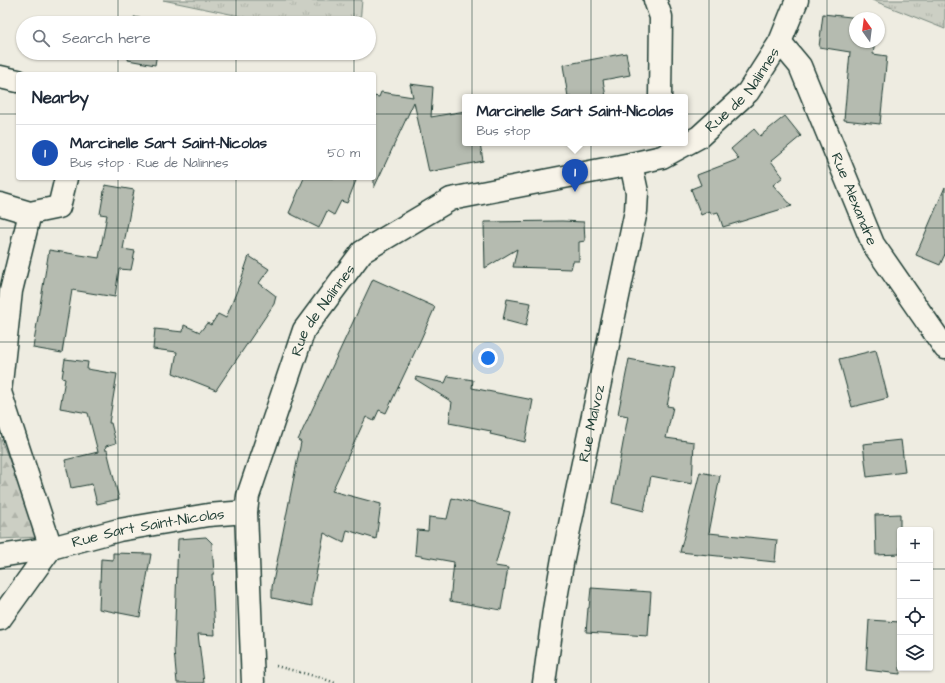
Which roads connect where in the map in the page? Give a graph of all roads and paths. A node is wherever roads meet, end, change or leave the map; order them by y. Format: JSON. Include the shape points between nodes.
{"nodes":[{"id":1,"x":655,"y":0,"type":"edge"},
{"id":2,"x":797,"y":0,"type":"edge"},
{"id":3,"x":780,"y":42,"type":"junction"},
{"id":4,"x":0,"y":77,"type":"edge"},
{"id":5,"x":16,"y":81,"type":"edge"},
{"id":6,"x":660,"y":94,"type":"edge"},
{"id":7,"x":688,"y":141,"type":"edge"},
{"id":8,"x":673,"y":146,"type":"edge"},
{"id":9,"x":661,"y":150,"type":"edge"},
{"id":10,"x":631,"y":164,"type":"junction"},
{"id":11,"x":66,"y":180,"type":"edge"},
{"id":12,"x":0,"y":204,"type":"edge"},
{"id":13,"x":30,"y":213,"type":"junction"},
{"id":14,"x":945,"y":348,"type":"edge"},
{"id":15,"x":246,"y":512,"type":"junction"},
{"id":16,"x":51,"y":548,"type":"junction"},
{"id":17,"x":0,"y":556,"type":"edge"},
{"id":18,"x":0,"y":619,"type":"edge"},
{"id":19,"x":252,"y":661,"type":"junction"},
{"id":20,"x":253,"y":683,"type":"edge"},
{"id":21,"x":335,"y":683,"type":"edge"},
{"id":22,"x":544,"y":683,"type":"edge"}],
"edges":[{"from":1,"to":6,"type":"street","via":[[661,16]]},
{"from":2,"to":3,"type":"street","name":"Rue de Nalinnes"},
{"from":3,"to":7,"type":"street","name":"Rue de Nalinnes","via":[[748,92],[699,137]]},
{"from":3,"to":14,"type":"street","name":"Rue Alexandre","via":[[800,66],[873,244]]},
{"from":4,"to":5,"type":"street"},
{"from":8,"to":9,"type":"street","name":"Rue de Nalinnes"},
{"from":9,"to":10,"type":"street","name":"Rue de Nalinnes"},
{"from":10,"to":15,"type":"street","name":"Rue de Nalinnes","via":[[451,199],[362,252],[304,330],[248,496]]},
{"from":10,"to":22,"type":"street","name":"Rue Malvoz","via":[[637,192],[636,211],[563,558]]},
{"from":11,"to":13,"type":"street","via":[[59,207]]},
{"from":12,"to":13,"type":"street"},
{"from":13,"to":16,"type":"street","name":"Rue Sart Saint-Nicolas","via":[[11,291],[0,392]]},
{"from":15,"to":16,"type":"street","name":"Rue Sart Saint-Nicolas","via":[[208,515],[119,530]]},
{"from":15,"to":19,"type":"street","name":"Rue de Nalinnes"},
{"from":16,"to":17,"type":"street","name":"Rue Sart Saint-Nicolas"},
{"from":16,"to":18,"type":"street","name":"Rue Sart Saint-Nicolas"},
{"from":19,"to":20,"type":"street","name":"Rue de Nalinnes"},
{"from":19,"to":21,"type":"path"}]}
